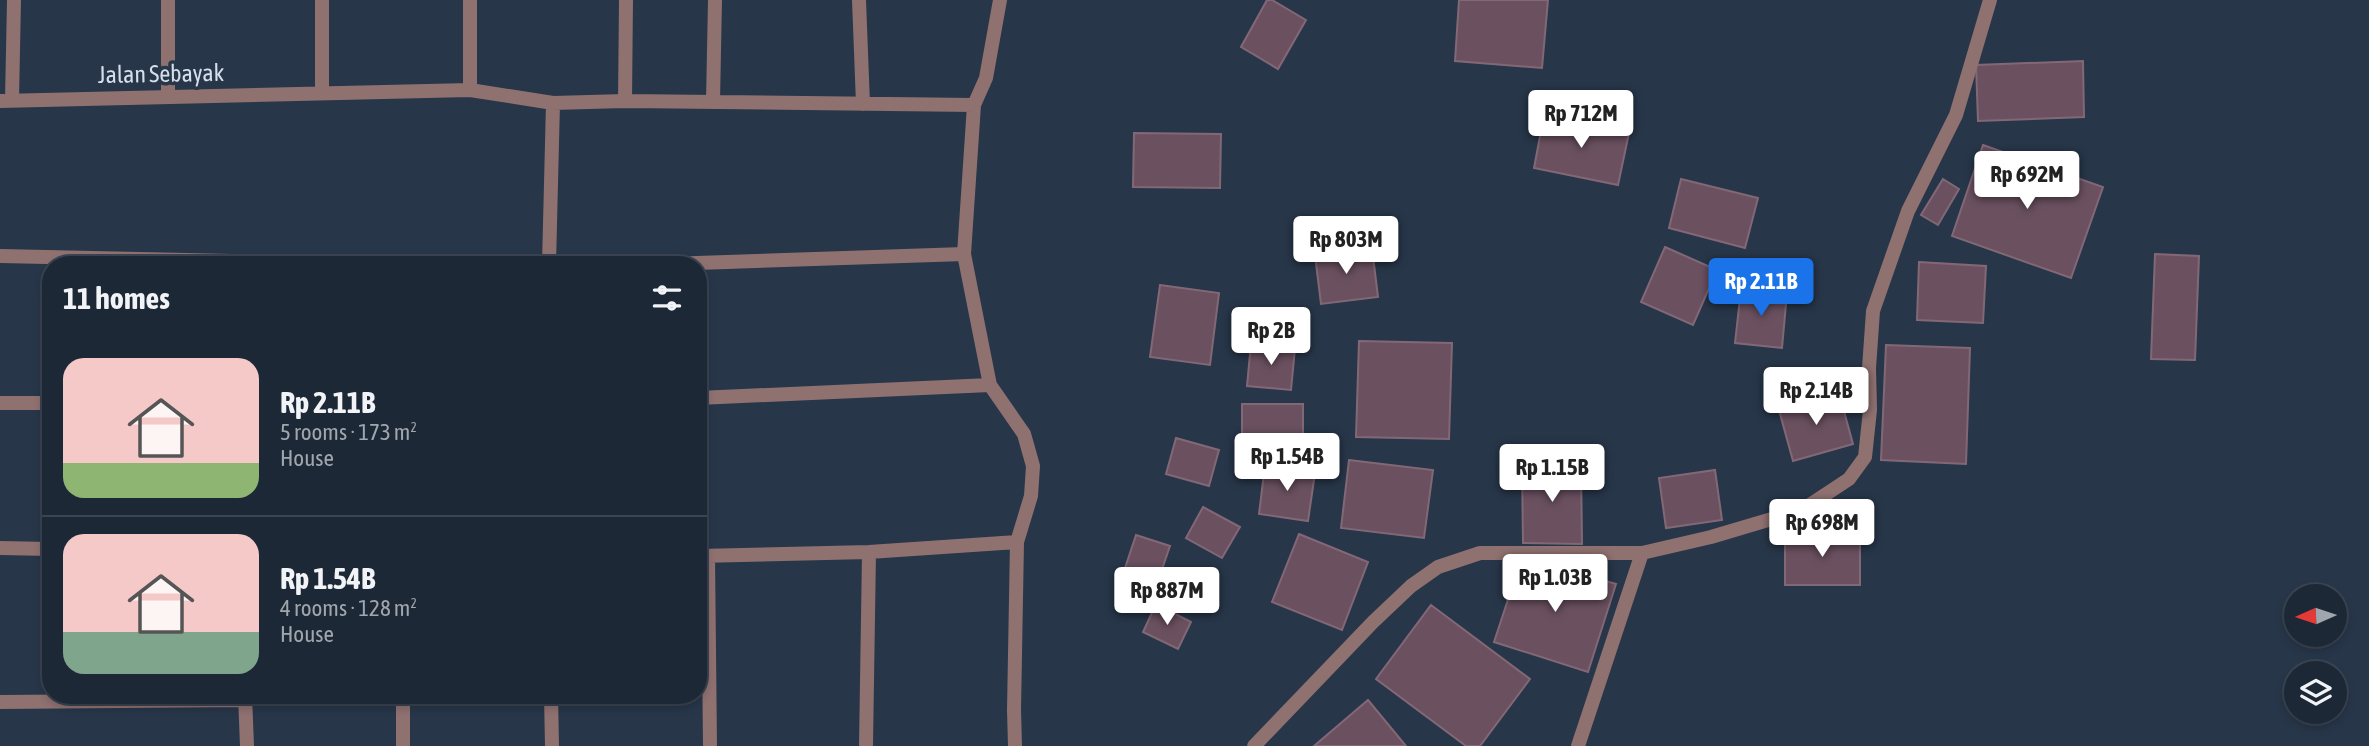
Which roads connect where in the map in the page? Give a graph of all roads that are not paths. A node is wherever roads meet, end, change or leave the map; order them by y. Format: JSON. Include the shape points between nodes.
{"nodes":[{"id":1,"x":15,"y":0,"type":"edge"},
{"id":2,"x":168,"y":0,"type":"edge"},
{"id":3,"x":323,"y":0,"type":"edge"},
{"id":4,"x":470,"y":0,"type":"edge"},
{"id":5,"x":626,"y":0,"type":"edge"},
{"id":6,"x":715,"y":0,"type":"edge"},
{"id":7,"x":859,"y":0,"type":"edge"},
{"id":8,"x":1000,"y":0,"type":"edge"},
{"id":9,"x":1990,"y":0,"type":"edge"},
{"id":10,"x":470,"y":90,"type":"junction"},
{"id":11,"x":322,"y":92,"type":"junction"},
{"id":12,"x":168,"y":97,"type":"junction"},
{"id":13,"x":6,"y":100,"type":"edge"},
{"id":14,"x":625,"y":101,"type":"junction"},
{"id":15,"x":713,"y":102,"type":"junction"},
{"id":16,"x":553,"y":103,"type":"junction"},
{"id":17,"x":863,"y":104,"type":"junction"},
{"id":18,"x":974,"y":105,"type":"junction"},
{"id":19,"x":964,"y":254,"type":"junction"},
{"id":20,"x":0,"y":256,"type":"edge"},
{"id":21,"x":549,"y":256,"type":"edge"},
{"id":22,"x":42,"y":257,"type":"edge"},
{"id":23,"x":707,"y":263,"type":"edge"},
{"id":24,"x":990,"y":385,"type":"junction"},
{"id":25,"x":707,"y":398,"type":"edge"},
{"id":26,"x":0,"y":403,"type":"edge"},
{"id":27,"x":42,"y":403,"type":"edge"},
{"id":28,"x":1017,"y":542,"type":"junction"},
{"id":29,"x":0,"y":548,"type":"edge"},
{"id":30,"x":42,"y":549,"type":"edge"},
{"id":31,"x":869,"y":552,"type":"junction"},
{"id":32,"x":1642,"y":554,"type":"junction"},
{"id":33,"x":707,"y":556,"type":"edge"},
{"id":34,"x":707,"y":665,"type":"edge"},
{"id":35,"x":42,"y":701,"type":"edge"},
{"id":36,"x":0,"y":702,"type":"edge"},
{"id":37,"x":245,"y":704,"type":"edge"},
{"id":38,"x":403,"y":704,"type":"edge"},
{"id":39,"x":551,"y":704,"type":"edge"},
{"id":40,"x":247,"y":746,"type":"edge"},
{"id":41,"x":403,"y":746,"type":"edge"},
{"id":42,"x":552,"y":746,"type":"edge"},
{"id":43,"x":710,"y":746,"type":"edge"},
{"id":44,"x":866,"y":746,"type":"edge"},
{"id":45,"x":1016,"y":746,"type":"edge"},
{"id":46,"x":1254,"y":746,"type":"edge"},
{"id":47,"x":1577,"y":746,"type":"edge"}],
"edges":[{"from":1,"to":13,"type":"street"},
{"from":2,"to":12,"type":"street"},
{"from":3,"to":11,"type":"street"},
{"from":4,"to":10,"type":"street"},
{"from":5,"to":14,"type":"street"},
{"from":6,"to":15,"type":"street"},
{"from":7,"to":17,"type":"street"},
{"from":8,"to":18,"type":"street","via":[[986,78]]},
{"from":9,"to":32,"type":"street","via":[[1956,115],[1908,211],[1873,311],[1865,457],[1849,479],[1802,510]]},
{"from":10,"to":11,"type":"street","name":"Jalan Sebayak"},
{"from":10,"to":16,"type":"street","name":"Jalan Sebayak"},
{"from":11,"to":12,"type":"street","name":"Jalan Sebayak"},
{"from":12,"to":13,"type":"street","name":"Jalan Sebayak"},
{"from":14,"to":15,"type":"street","name":"Jalan Sebayak"},
{"from":14,"to":16,"type":"street","name":"Jalan Sebayak"},
{"from":15,"to":17,"type":"street","name":"Jalan Sebayak"},
{"from":16,"to":21,"type":"street"},
{"from":17,"to":18,"type":"street","name":"Jalan Sebayak"},
{"from":18,"to":19,"type":"street"},
{"from":19,"to":23,"type":"street"},
{"from":19,"to":24,"type":"street"},
{"from":20,"to":22,"type":"street"},
{"from":24,"to":25,"type":"street"},
{"from":24,"to":28,"type":"street","via":[[1024,434],[1033,466],[1031,496]]},
{"from":26,"to":27,"type":"street"},
{"from":28,"to":31,"type":"street"},
{"from":28,"to":45,"type":"street"},
{"from":29,"to":30,"type":"street"},
{"from":31,"to":33,"type":"street"},
{"from":31,"to":44,"type":"street"},
{"from":32,"to":46,"type":"street","via":[[1480,553],[1438,567],[1380,615]]},
{"from":32,"to":47,"type":"street"},
{"from":34,"to":43,"type":"street"},
{"from":35,"to":36,"type":"street"},
{"from":37,"to":40,"type":"street"},
{"from":38,"to":41,"type":"street"},
{"from":39,"to":42,"type":"street"}]}
